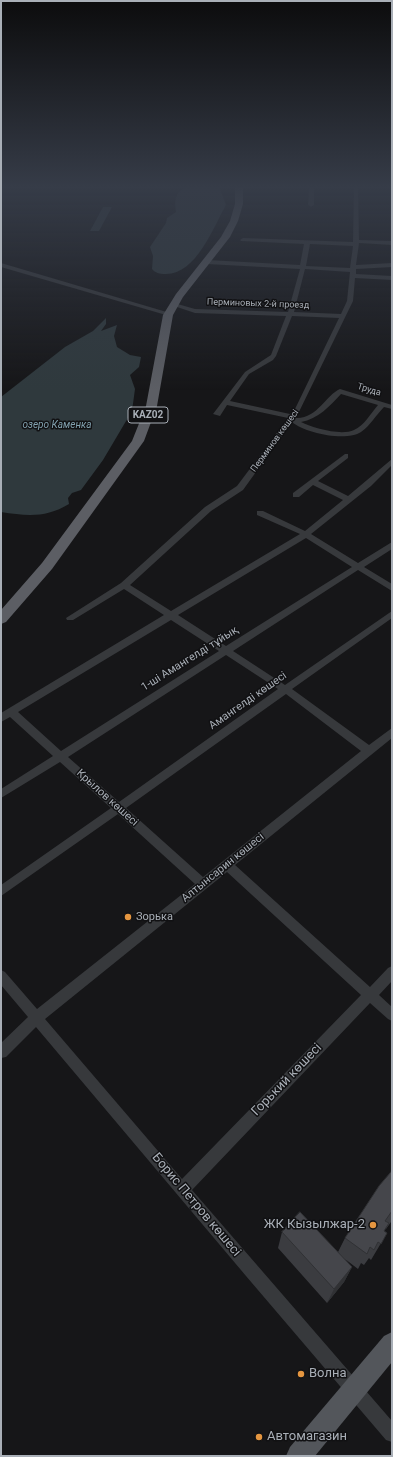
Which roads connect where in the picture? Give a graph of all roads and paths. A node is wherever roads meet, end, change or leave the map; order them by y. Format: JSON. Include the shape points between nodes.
{"nodes":[{"id":1,"x":212,"y":254,"type":"edge"},
{"id":2,"x":306,"y":254,"type":"edge"},
{"id":3,"x":355,"y":254,"type":"edge"},
{"id":4,"x":207,"y":262,"type":"junction"},
{"id":5,"x":1,"y":264,"type":"edge"},
{"id":6,"x":392,"y":265,"type":"edge"},
{"id":7,"x":304,"y":267,"type":"junction"},
{"id":8,"x":354,"y":271,"type":"junction"},
{"id":9,"x":392,"y":278,"type":"edge"},
{"id":10,"x":171,"y":309,"type":"junction"},
{"id":11,"x":291,"y":315,"type":"junction"},
{"id":12,"x":343,"y":316,"type":"junction"},
{"id":13,"x":227,"y":403,"type":"junction"},
{"id":14,"x":382,"y":404,"type":"junction"},
{"id":15,"x":392,"y":407,"type":"edge"},
{"id":16,"x":217,"y":414,"type":"dead end"},
{"id":17,"x":293,"y":420,"type":"junction"},
{"id":18,"x":345,"y":456,"type":"dead end"},
{"id":19,"x":392,"y":461,"type":"edge"},
{"id":20,"x":313,"y":482,"type":"junction"},
{"id":21,"x":296,"y":495,"type":"dead end"},
{"id":22,"x":348,"y":499,"type":"junction"},
{"id":23,"x":260,"y":514,"type":"dead end"},
{"id":24,"x":306,"y":534,"type":"junction"},
{"id":25,"x":392,"y":545,"type":"edge"},
{"id":26,"x":359,"y":567,"type":"junction"},
{"id":27,"x":124,"y":585,"type":"junction"},
{"id":28,"x":392,"y":588,"type":"edge"},
{"id":29,"x":392,"y":614,"type":"edge"},
{"id":30,"x":171,"y":615,"type":"junction"},
{"id":31,"x":70,"y":618,"type":"dead end"},
{"id":32,"x":1,"y":619,"type":"edge"},
{"id":33,"x":226,"y":651,"type":"junction"},
{"id":34,"x":285,"y":689,"type":"junction"},
{"id":35,"x":11,"y":712,"type":"junction"},
{"id":36,"x":1,"y":718,"type":"edge"},
{"id":37,"x":392,"y":732,"type":"edge"},
{"id":38,"x":369,"y":750,"type":"junction"},
{"id":39,"x":60,"y":756,"type":"junction"},
{"id":40,"x":1,"y":794,"type":"edge"},
{"id":41,"x":117,"y":808,"type":"junction"},
{"id":42,"x":227,"y":865,"type":"junction"},
{"id":43,"x":203,"y":884,"type":"junction"},
{"id":44,"x":1,"y":891,"type":"edge"},
{"id":45,"x":392,"y":972,"type":"edge"},
{"id":46,"x":1,"y":976,"type":"edge"},
{"id":47,"x":369,"y":995,"type":"junction"},
{"id":48,"x":392,"y":1016,"type":"edge"},
{"id":49,"x":36,"y":1018,"type":"junction"},
{"id":50,"x":1,"y":1052,"type":"edge"},
{"id":51,"x":183,"y":1189,"type":"junction"},
{"id":52,"x":392,"y":1344,"type":"edge"},
{"id":53,"x":354,"y":1391,"type":"junction"},
{"id":54,"x":392,"y":1434,"type":"edge"},
{"id":55,"x":299,"y":1456,"type":"edge"}],
"edges":[{"from":1,"to":4,"type":"highway","number":"KAZ02"},
{"from":2,"to":7,"type":"street"},
{"from":3,"to":8,"type":"street","name":"Перминов көшесі"},
{"from":4,"to":7,"type":"street"},
{"from":4,"to":10,"type":"highway","number":"KAZ02"},
{"from":5,"to":10,"type":"street","name":"Перминовых 2-й проезд"},
{"from":6,"to":8,"type":"street"},
{"from":7,"to":8,"type":"street"},
{"from":7,"to":11,"type":"street"},
{"from":8,"to":9,"type":"street"},
{"from":8,"to":12,"type":"street","name":"Перминов көшесі","via":[[350,301]]},
{"from":10,"to":11,"type":"street","name":"Перминовых 2-й проезд"},
{"from":10,"to":32,"type":"highway","number":"KAZ02","via":[[154,390],[144,429],[138,441],[47,566]]},
{"from":11,"to":12,"type":"street","name":"Перминовых 2-й проезд"},
{"from":11,"to":13,"type":"street","via":[[272,357],[247,373]]},
{"from":12,"to":17,"type":"street","name":"Перминов көшесі"},
{"from":13,"to":16,"type":"street"},
{"from":13,"to":17,"type":"street"},
{"from":14,"to":15,"type":"street","name":"Труда"},
{"from":14,"to":17,"type":"street","name":"Труда","via":[[340,391],[319,412]]},
{"from":14,"to":17,"type":"street","via":[[353,433],[319,431],[302,426]]},
{"from":17,"to":27,"type":"street","name":"Перминов көшесі","via":[[242,486],[212,506]]},
{"from":18,"to":20,"type":"street"},
{"from":19,"to":22,"type":"street"},
{"from":20,"to":21,"type":"street"},
{"from":20,"to":22,"type":"street"},
{"from":22,"to":24,"type":"street"},
{"from":23,"to":24,"type":"street"},
{"from":24,"to":26,"type":"street"},
{"from":24,"to":30,"type":"street"},
{"from":25,"to":26,"type":"street","name":"1-ші Амангелді тұйық"},
{"from":26,"to":28,"type":"street"},
{"from":26,"to":33,"type":"street","name":"1-ші Амангелді тұйық"},
{"from":27,"to":30,"type":"street"},
{"from":27,"to":31,"type":"street","name":"Перминов көшесі"},
{"from":29,"to":34,"type":"street","name":"Амангелді көшесі"},
{"from":30,"to":33,"type":"street"},
{"from":30,"to":35,"type":"street"},
{"from":33,"to":34,"type":"street"},
{"from":33,"to":39,"type":"street","name":"1-ші Амангелді тұйық"},
{"from":34,"to":38,"type":"street"},
{"from":34,"to":41,"type":"street","name":"Амангелді көшесі"},
{"from":35,"to":36,"type":"street"},
{"from":35,"to":39,"type":"street","name":"Крылов көшесі"},
{"from":37,"to":38,"type":"street","name":"Алтынсарин көшесі"},
{"from":38,"to":42,"type":"street","name":"Алтынсарин көшесі"},
{"from":39,"to":40,"type":"street","name":"1-ші Амангелді тұйық"},
{"from":39,"to":41,"type":"street","name":"Крылов көшесі"},
{"from":41,"to":43,"type":"street","name":"Крылов көшесі"},
{"from":41,"to":44,"type":"street","name":"Амангелді көшесі"},
{"from":42,"to":43,"type":"street","name":"Алтынсарин көшесі"},
{"from":42,"to":47,"type":"street"},
{"from":43,"to":49,"type":"street","name":"Алтынсарин көшесі"},
{"from":45,"to":47,"type":"street","name":"Горький көшесі"},
{"from":46,"to":49,"type":"street","name":"Борис Петров көшесі"},
{"from":47,"to":48,"type":"street"},
{"from":47,"to":51,"type":"street","name":"Горький көшесі"},
{"from":49,"to":50,"type":"street","name":"Алтынсарин көшесі"},
{"from":49,"to":51,"type":"street","name":"Борис Петров көшесі"},
{"from":51,"to":53,"type":"street","name":"Борис Петров көшесі"},
{"from":52,"to":53,"type":"main road"},
{"from":53,"to":54,"type":"street","name":"Борис Петров көшесі"},
{"from":53,"to":55,"type":"main road"}]}
